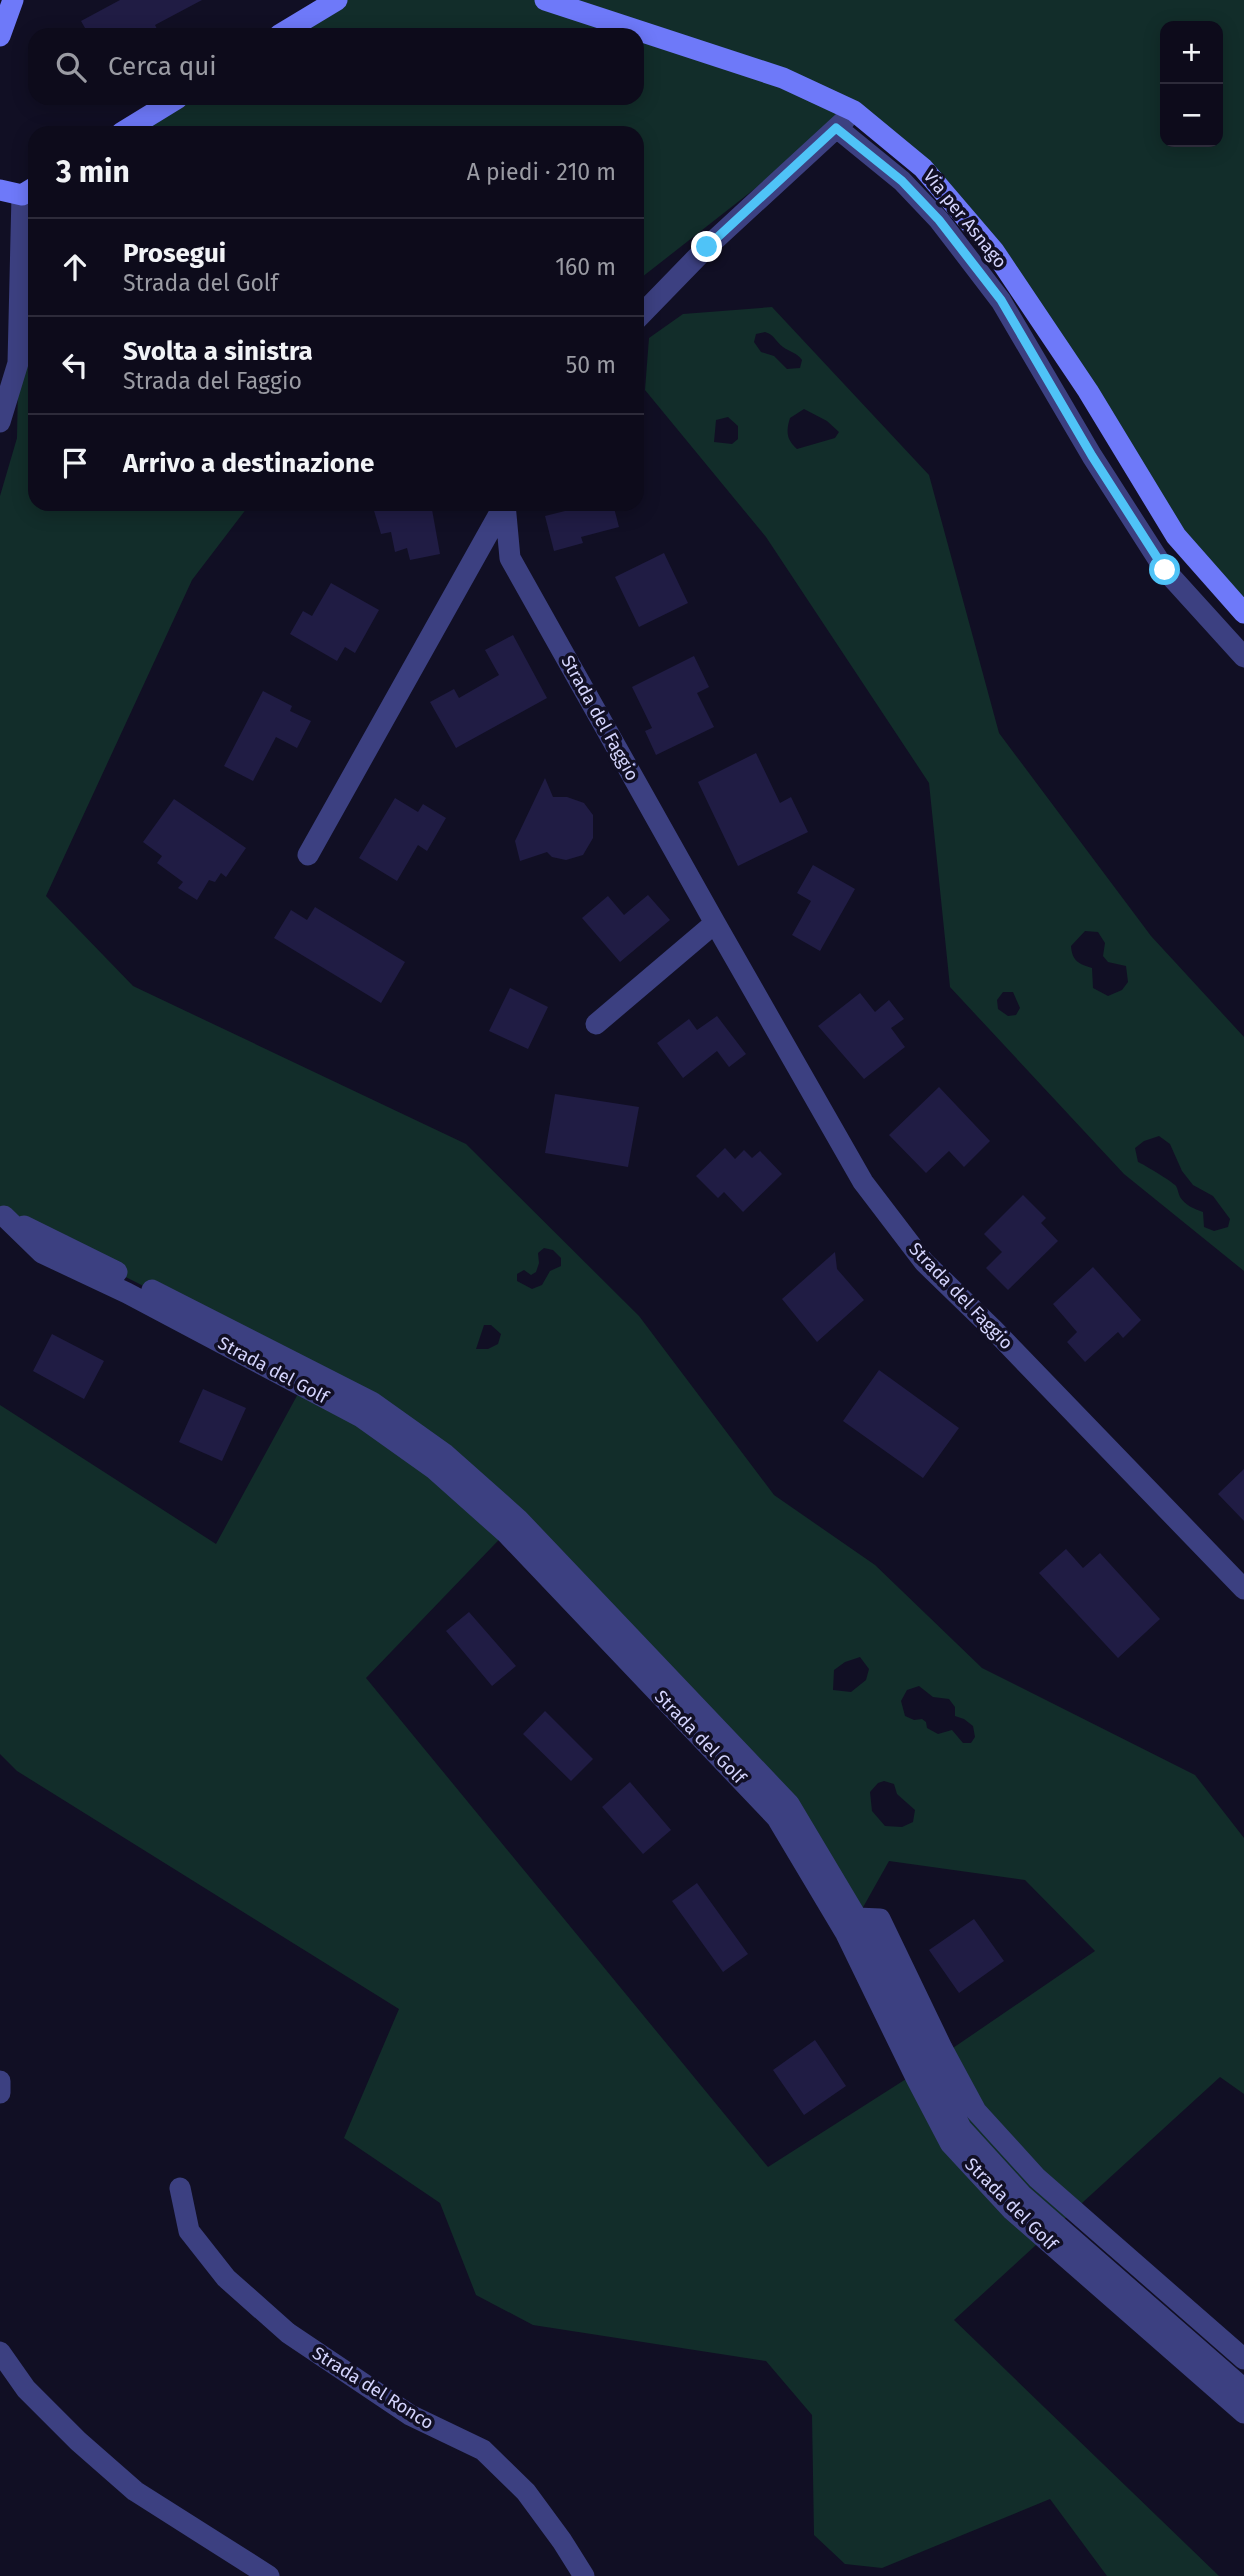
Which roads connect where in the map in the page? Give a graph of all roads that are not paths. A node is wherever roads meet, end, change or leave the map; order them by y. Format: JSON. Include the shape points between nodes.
{"nodes":[{"id":1,"x":13,"y":0,"type":"edge"},
{"id":2,"x":337,"y":0,"type":"edge"},
{"id":3,"x":545,"y":0,"type":"edge"},
{"id":4,"x":291,"y":28,"type":"edge"},
{"id":5,"x":630,"y":28,"type":"edge"},
{"id":6,"x":644,"y":32,"type":"edge"},
{"id":7,"x":0,"y":36,"type":"edge"},
{"id":8,"x":167,"y":105,"type":"edge"},
{"id":9,"x":854,"y":111,"type":"junction"},
{"id":10,"x":132,"y":126,"type":"edge"},
{"id":11,"x":836,"y":128,"type":"junction"},
{"id":12,"x":0,"y":190,"type":"edge"},
{"id":13,"x":28,"y":191,"type":"edge"},
{"id":14,"x":644,"y":312,"type":"edge"},
{"id":15,"x":0,"y":422,"type":"edge"},
{"id":16,"x":501,"y":511,"type":"edge"},
{"id":17,"x":505,"y":511,"type":"edge"},
{"id":18,"x":1244,"y":613,"type":"edge"},
{"id":19,"x":1244,"y":657,"type":"edge"},
{"id":20,"x":308,"y":855,"type":"dead end"},
{"id":21,"x":715,"y":923,"type":"junction"},
{"id":22,"x":596,"y":1024,"type":"dead end"},
{"id":23,"x":2,"y":1214,"type":"edge"},
{"id":24,"x":1244,"y":1589,"type":"edge"},
{"id":25,"x":856,"y":1917,"type":"junction"},
{"id":26,"x":0,"y":2081,"type":"edge"},
{"id":27,"x":0,"y":2093,"type":"edge"},
{"id":28,"x":180,"y":2188,"type":"dead end"},
{"id":29,"x":0,"y":2352,"type":"edge"},
{"id":30,"x":1244,"y":2359,"type":"edge"},
{"id":31,"x":1244,"y":2389,"type":"edge"},
{"id":32,"x":1244,"y":2413,"type":"edge"},
{"id":33,"x":269,"y":2576,"type":"edge"},
{"id":34,"x":584,"y":2576,"type":"edge"}],
"edges":[{"from":1,"to":7,"type":"street"},
{"from":2,"to":4,"type":"street"},
{"from":3,"to":5,"type":"street","name":"Via per Asnago"},
{"from":6,"to":9,"type":"street","name":"Via per Asnago","via":[[783,78]]},
{"from":8,"to":10,"type":"street"},
{"from":9,"to":11,"type":"street"},
{"from":9,"to":18,"type":"street","name":"Via per Asnago","via":[[923,168],[994,251],[1088,391],[1176,536]]},
{"from":11,"to":14,"type":"street"},
{"from":11,"to":19,"type":"street","via":[[902,181],[939,220],[1001,300],[1165,570]]},
{"from":12,"to":13,"type":"street"},
{"from":13,"to":15,"type":"street","via":[[18,363]]},
{"from":16,"to":20,"type":"street","name":"Strada del Faggio"},
{"from":17,"to":21,"type":"street","name":"Strada del Faggio","via":[[510,558]]},
{"from":21,"to":22,"type":"street"},
{"from":21,"to":24,"type":"street","name":"Strada del Faggio","via":[[863,1182],[923,1262]]},
{"from":23,"to":25,"type":"street","name":"Strada del Golf","via":[[372,1402],[445,1454],[518,1520],[789,1804]]},
{"from":23,"to":32,"type":"street","name":"Strada del Golf","via":[[42,1253],[361,1416],[433,1469],[507,1534],[777,1818],[845,1932],[950,2143],[1012,2210]]},
{"from":25,"to":30,"type":"street","name":"Strada del Golf","via":[[880,1919],[976,2111],[1037,2178]]},
{"from":25,"to":31,"type":"street","name":"Strada del Golf","via":[[961,2128],[1023,2196]]},
{"from":26,"to":27,"type":"street"},
{"from":28,"to":34,"type":"street","name":"Strada del Ronco","via":[[189,2231],[226,2278],[288,2333],[410,2415],[483,2450],[526,2491]]},
{"from":29,"to":33,"type":"street","via":[[26,2389],[135,2491]]}]}
